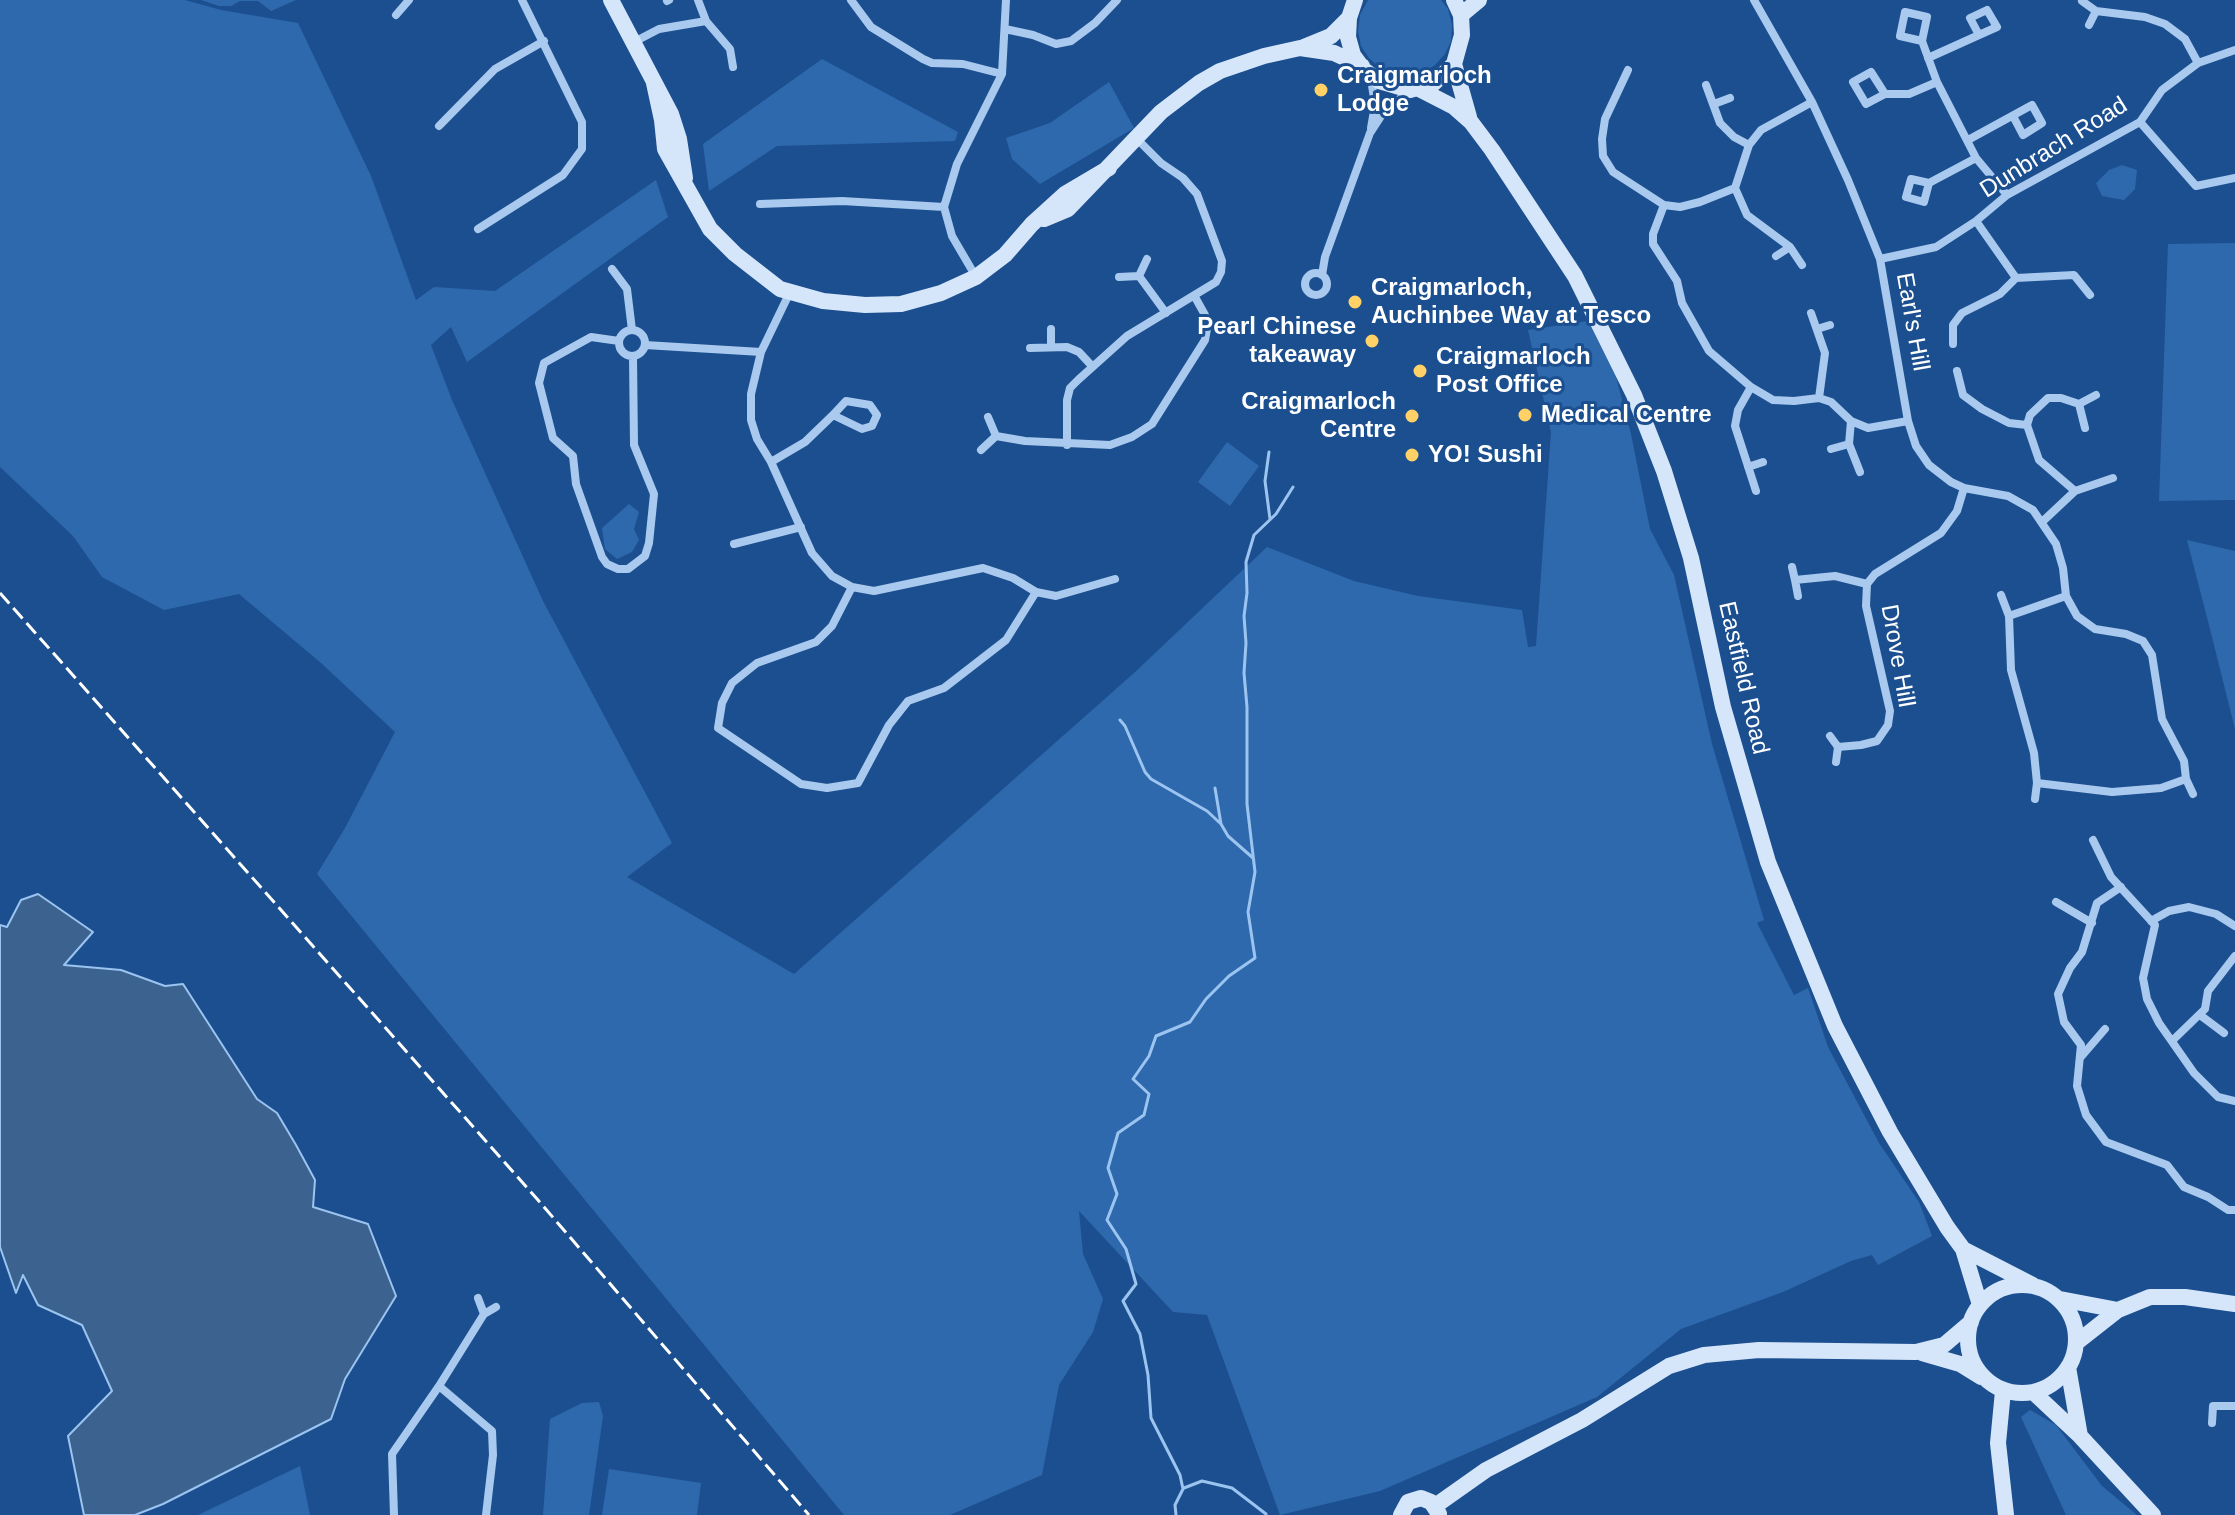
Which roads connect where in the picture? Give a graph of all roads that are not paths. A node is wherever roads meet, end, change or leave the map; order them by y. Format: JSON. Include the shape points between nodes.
{"nodes":[{"id":1,"x":409,"y":0,"type":"edge"},
{"id":2,"x":522,"y":0,"type":"edge"},
{"id":3,"x":611,"y":0,"type":"edge"},
{"id":4,"x":698,"y":0,"type":"edge"},
{"id":5,"x":851,"y":0,"type":"edge"},
{"id":6,"x":1006,"y":0,"type":"edge"},
{"id":7,"x":1117,"y":0,"type":"edge"},
{"id":8,"x":1479,"y":0,"type":"edge"},
{"id":9,"x":1754,"y":0,"type":"edge"},
{"id":10,"x":2082,"y":1,"type":"edge"},
{"id":11,"x":1352,"y":6,"type":"edge"},
{"id":12,"x":1457,"y":8,"type":"edge"},
{"id":13,"x":2096,"y":11,"type":"junction"},
{"id":14,"x":396,"y":15,"type":"dead end"},
{"id":15,"x":706,"y":21,"type":"junction"},
{"id":16,"x":2089,"y":25,"type":"dead end"},
{"id":17,"x":1005,"y":29,"type":"junction"},
{"id":18,"x":1979,"y":35,"type":"dead end"},
{"id":19,"x":544,"y":41,"type":"junction"},
{"id":20,"x":1922,"y":41,"type":"dead end"},
{"id":21,"x":632,"y":43,"type":"junction"},
{"id":22,"x":1300,"y":48,"type":"junction"},
{"id":23,"x":2235,"y":50,"type":"edge"},
{"id":24,"x":1928,"y":58,"type":"junction"},
{"id":25,"x":2198,"y":63,"type":"junction"},
{"id":26,"x":1454,"y":64,"type":"junction"},
{"id":27,"x":733,"y":67,"type":"dead end"},
{"id":28,"x":1365,"y":70,"type":"junction"},
{"id":29,"x":1628,"y":70,"type":"dead end"},
{"id":30,"x":1002,"y":74,"type":"junction"},
{"id":31,"x":1937,"y":82,"type":"junction"},
{"id":32,"x":1706,"y":85,"type":"dead end"},
{"id":33,"x":1414,"y":89,"type":"junction"},
{"id":34,"x":1885,"y":94,"type":"dead end"},
{"id":35,"x":1730,"y":98,"type":"dead end"},
{"id":36,"x":1812,"y":102,"type":"junction"},
{"id":37,"x":1714,"y":104,"type":"junction"},
{"id":38,"x":2013,"y":116,"type":"dead end"},
{"id":39,"x":1471,"y":122,"type":"junction"},
{"id":40,"x":2140,"y":122,"type":"junction"},
{"id":41,"x":439,"y":126,"type":"dead end"},
{"id":42,"x":1370,"y":133,"type":"junction"},
{"id":43,"x":1137,"y":139,"type":"junction"},
{"id":44,"x":1968,"y":140,"type":"junction"},
{"id":45,"x":1749,"y":145,"type":"junction"},
{"id":46,"x":1976,"y":158,"type":"junction"},
{"id":47,"x":2235,"y":178,"type":"edge"},
{"id":48,"x":1929,"y":183,"type":"dead end"},
{"id":49,"x":1735,"y":188,"type":"junction"},
{"id":50,"x":2007,"y":195,"type":"junction"},
{"id":51,"x":760,"y":204,"type":"dead end"},
{"id":52,"x":1664,"y":205,"type":"junction"},
{"id":53,"x":944,"y":207,"type":"junction"},
{"id":54,"x":1976,"y":221,"type":"junction"},
{"id":55,"x":478,"y":229,"type":"dead end"},
{"id":56,"x":1790,"y":247,"type":"junction"},
{"id":57,"x":1776,"y":256,"type":"dead end"},
{"id":58,"x":1147,"y":259,"type":"dead end"},
{"id":59,"x":1880,"y":259,"type":"junction"},
{"id":60,"x":1802,"y":265,"type":"dead end"},
{"id":61,"x":612,"y":269,"type":"dead end"},
{"id":62,"x":1322,"y":275,"type":"dead end"},
{"id":63,"x":1139,"y":276,"type":"junction"},
{"id":64,"x":976,"y":277,"type":"junction"},
{"id":65,"x":1119,"y":277,"type":"dead end"},
{"id":66,"x":2016,"y":278,"type":"junction"},
{"id":67,"x":790,"y":292,"type":"junction"},
{"id":68,"x":2090,"y":295,"type":"dead end"},
{"id":69,"x":1195,"y":297,"type":"junction"},
{"id":70,"x":1166,"y":313,"type":"junction"},
{"id":71,"x":1811,"y":313,"type":"dead end"},
{"id":72,"x":1830,"y":325,"type":"dead end"},
{"id":73,"x":1051,"y":329,"type":"dead end"},
{"id":74,"x":1817,"y":329,"type":"junction"},
{"id":75,"x":632,"y":330,"type":"junction"},
{"id":76,"x":619,"y":341,"type":"junction"},
{"id":77,"x":1953,"y":344,"type":"dead end"},
{"id":78,"x":645,"y":345,"type":"junction"},
{"id":79,"x":1051,"y":347,"type":"junction"},
{"id":80,"x":1030,"y":348,"type":"dead end"},
{"id":81,"x":761,"y":352,"type":"junction"},
{"id":82,"x":633,"y":357,"type":"junction"},
{"id":83,"x":1092,"y":366,"type":"junction"},
{"id":84,"x":1957,"y":371,"type":"dead end"},
{"id":85,"x":1751,"y":387,"type":"junction"},
{"id":86,"x":2096,"y":395,"type":"dead end"},
{"id":87,"x":1819,"y":398,"type":"junction"},
{"id":88,"x":2079,"y":404,"type":"junction"},
{"id":89,"x":833,"y":415,"type":"junction"},
{"id":90,"x":988,"y":417,"type":"dead end"},
{"id":91,"x":1851,"y":421,"type":"junction"},
{"id":92,"x":1908,"y":421,"type":"junction"},
{"id":93,"x":2027,"y":425,"type":"junction"},
{"id":94,"x":2085,"y":428,"type":"dead end"},
{"id":95,"x":996,"y":436,"type":"junction"},
{"id":96,"x":1849,"y":444,"type":"junction"},
{"id":97,"x":1067,"y":445,"type":"junction"},
{"id":98,"x":1831,"y":449,"type":"dead end"},
{"id":99,"x":981,"y":450,"type":"dead end"},
{"id":100,"x":771,"y":462,"type":"junction"},
{"id":101,"x":1763,"y":462,"type":"dead end"},
{"id":102,"x":1748,"y":467,"type":"junction"},
{"id":103,"x":1860,"y":472,"type":"dead end"},
{"id":104,"x":2113,"y":478,"type":"dead end"},
{"id":105,"x":1964,"y":488,"type":"junction"},
{"id":106,"x":1756,"y":491,"type":"dead end"},
{"id":107,"x":2075,"y":491,"type":"junction"},
{"id":108,"x":2042,"y":522,"type":"junction"},
{"id":109,"x":801,"y":527,"type":"junction"},
{"id":110,"x":734,"y":544,"type":"dead end"},
{"id":111,"x":1792,"y":567,"type":"dead end"},
{"id":112,"x":1115,"y":579,"type":"dead end"},
{"id":113,"x":1795,"y":580,"type":"junction"},
{"id":114,"x":1867,"y":584,"type":"junction"},
{"id":115,"x":852,"y":587,"type":"junction"},
{"id":116,"x":1036,"y":592,"type":"junction"},
{"id":117,"x":2001,"y":595,"type":"dead end"},
{"id":118,"x":1798,"y":596,"type":"dead end"},
{"id":119,"x":2066,"y":596,"type":"junction"},
{"id":120,"x":2009,"y":616,"type":"junction"},
{"id":121,"x":1830,"y":736,"type":"dead end"},
{"id":122,"x":1838,"y":747,"type":"junction"},
{"id":123,"x":1836,"y":762,"type":"dead end"},
{"id":124,"x":2186,"y":779,"type":"junction"},
{"id":125,"x":2037,"y":783,"type":"junction"},
{"id":126,"x":2193,"y":794,"type":"dead end"},
{"id":127,"x":2035,"y":799,"type":"dead end"},
{"id":128,"x":2093,"y":840,"type":"dead end"},
{"id":129,"x":2121,"y":887,"type":"junction"},
{"id":130,"x":2056,"y":902,"type":"dead end"},
{"id":131,"x":2151,"y":921,"type":"junction"},
{"id":132,"x":2092,"y":923,"type":"junction"},
{"id":133,"x":2235,"y":926,"type":"edge"},
{"id":134,"x":2235,"y":956,"type":"edge"},
{"id":135,"x":2200,"y":1015,"type":"junction"},
{"id":136,"x":2105,"y":1029,"type":"dead end"},
{"id":137,"x":2224,"y":1033,"type":"dead end"},
{"id":138,"x":2172,"y":1041,"type":"junction"},
{"id":139,"x":2080,"y":1059,"type":"junction"},
{"id":140,"x":2235,"y":1101,"type":"edge"},
{"id":141,"x":2235,"y":1210,"type":"edge"},
{"id":142,"x":1963,"y":1249,"type":"junction"},
{"id":143,"x":2034,"y":1286,"type":"junction"},
{"id":144,"x":478,"y":1298,"type":"dead end"},
{"id":145,"x":2060,"y":1299,"type":"junction"},
{"id":146,"x":2235,"y":1304,"type":"edge"},
{"id":147,"x":1980,"y":1305,"type":"junction"},
{"id":148,"x":496,"y":1307,"type":"dead end"},
{"id":149,"x":2118,"y":1310,"type":"junction"},
{"id":150,"x":484,"y":1314,"type":"junction"},
{"id":151,"x":1971,"y":1322,"type":"junction"},
{"id":152,"x":2076,"y":1343,"type":"junction"},
{"id":153,"x":1916,"y":1352,"type":"junction"},
{"id":154,"x":2068,"y":1367,"type":"junction"},
{"id":155,"x":439,"y":1386,"type":"junction"},
{"id":156,"x":1996,"y":1386,"type":"junction"},
{"id":157,"x":2033,"y":1392,"type":"junction"},
{"id":158,"x":2235,"y":1406,"type":"edge"},
{"id":159,"x":2212,"y":1423,"type":"dead end"},
{"id":160,"x":2080,"y":1436,"type":"junction"},
{"id":161,"x":1437,"y":1510,"type":"edge"},
{"id":162,"x":2005,"y":1514,"type":"edge"},
{"id":163,"x":394,"y":1515,"type":"edge"},
{"id":164,"x":486,"y":1515,"type":"edge"},
{"id":165,"x":1401,"y":1515,"type":"edge"},
{"id":166,"x":2153,"y":1515,"type":"edge"}],
"edges":[{"from":1,"to":14,"type":"street"},
{"from":2,"to":19,"type":"street"},
{"from":3,"to":21,"type":"street"},
{"from":4,"to":15,"type":"street"},
{"from":5,"to":30,"type":"street","via":[[871,27],[923,59]]},
{"from":6,"to":17,"type":"street"},
{"from":7,"to":17,"type":"street","via":[[1071,41],[1056,44]]},
{"from":8,"to":12,"type":"street"},
{"from":9,"to":36,"type":"street","name":"Earl's Hill"},
{"from":10,"to":13,"type":"street"},
{"from":11,"to":22,"type":"street","via":[[1331,36]]},
{"from":11,"to":28,"type":"street","via":[[1348,37]]},
{"from":12,"to":26,"type":"street","via":[[1462,35]]},
{"from":13,"to":16,"type":"street"},
{"from":13,"to":25,"type":"street","via":[[2165,24],[2185,39]]},
{"from":15,"to":21,"type":"street","via":[[659,29]]},
{"from":15,"to":27,"type":"street","via":[[730,49]]},
{"from":17,"to":30,"type":"street"},
{"from":18,"to":24,"type":"street"},
{"from":19,"to":41,"type":"street","via":[[495,69]]},
{"from":19,"to":55,"type":"street","via":[[582,122],[582,149],[563,175]]},
{"from":20,"to":24,"type":"street"},
{"from":21,"to":67,"type":"street","via":[[654,83],[665,149],[710,229]]},
{"from":22,"to":28,"type":"street","name":"Eastfield Road","via":[[1334,53]]},
{"from":22,"to":43,"type":"street","via":[[1242,62],[1199,83]]},
{"from":23,"to":25,"type":"street","name":"Dunbrach Road"},
{"from":24,"to":31,"type":"street"},
{"from":25,"to":40,"type":"street","name":"Dunbrach Road","via":[[2162,90]]},
{"from":26,"to":33,"type":"street","via":[[1442,78]]},
{"from":26,"to":39,"type":"street","name":"Eastfield Road"},
{"from":28,"to":33,"type":"street","name":"Eastfield Road","via":[[1379,81]]},
{"from":28,"to":42,"type":"street","via":[[1375,105]]},
{"from":29,"to":52,"type":"street","via":[[1605,119],[1603,156],[1613,172]]},
{"from":30,"to":53,"type":"street","via":[[957,164]]},
{"from":31,"to":34,"type":"street","via":[[1909,94]]},
{"from":31,"to":44,"type":"street"},
{"from":32,"to":37,"type":"street"},
{"from":33,"to":39,"type":"street","name":"Eastfield Road","via":[[1454,107]]},
{"from":33,"to":42,"type":"street","via":[[1383,113]]},
{"from":35,"to":37,"type":"street"},
{"from":36,"to":45,"type":"street","via":[[1761,130]]},
{"from":36,"to":59,"type":"street","name":"Earl's Hill"},
{"from":37,"to":45,"type":"street","via":[[1720,123]]},
{"from":38,"to":44,"type":"street"},
{"from":39,"to":142,"type":"street","name":"Eastfield Road","via":[[1575,276],[1634,395],[1691,558],[1737,761],[1780,892],[1855,1067]]},
{"from":40,"to":47,"type":"street","via":[[2196,186]]},
{"from":40,"to":50,"type":"street","name":"Dunbrach Road"},
{"from":42,"to":62,"type":"street"},
{"from":43,"to":64,"type":"street","via":[[1068,209],[1032,224]]},
{"from":43,"to":69,"type":"street","via":[[1197,194],[1222,261],[1216,282]]},
{"from":44,"to":46,"type":"street"},
{"from":45,"to":49,"type":"street"},
{"from":46,"to":48,"type":"street"},
{"from":46,"to":50,"type":"street"},
{"from":49,"to":52,"type":"street","via":[[1680,207]]},
{"from":49,"to":56,"type":"street","via":[[1747,215]]},
{"from":50,"to":54,"type":"street","name":"Dunbrach Road"},
{"from":51,"to":53,"type":"street","via":[[842,201]]},
{"from":52,"to":85,"type":"street","via":[[1653,244],[1677,281],[1682,303],[1709,351]]},
{"from":53,"to":64,"type":"street","via":[[952,236]]},
{"from":54,"to":59,"type":"street","name":"Dunbrach Road","via":[[1936,247]]},
{"from":54,"to":66,"type":"street"},
{"from":56,"to":57,"type":"street"},
{"from":56,"to":60,"type":"street"},
{"from":58,"to":63,"type":"street"},
{"from":59,"to":92,"type":"street","name":"Earl's Hill"},
{"from":61,"to":75,"type":"street","via":[[627,289]]},
{"from":63,"to":65,"type":"street"},
{"from":63,"to":70,"type":"street"},
{"from":64,"to":67,"type":"street","via":[[901,304],[823,301]]},
{"from":66,"to":68,"type":"street","via":[[2074,275]]},
{"from":66,"to":77,"type":"street","via":[[2000,294],[1962,313],[1953,325]]},
{"from":67,"to":81,"type":"street"},
{"from":69,"to":70,"type":"street"},
{"from":69,"to":97,"type":"street","via":[[1205,315],[1205,340],[1152,424],[1110,445]]},
{"from":70,"to":83,"type":"street","via":[[1127,336]]},
{"from":71,"to":74,"type":"street"},
{"from":72,"to":74,"type":"street"},
{"from":73,"to":79,"type":"street"},
{"from":74,"to":87,"type":"street","via":[[1825,353]]},
{"from":75,"to":76,"type":"street"},
{"from":75,"to":78,"type":"street","via":[[642,334]]},
{"from":76,"to":82,"type":"street","via":[[624,355]]},
{"from":76,"to":82,"type":"street","via":[[591,337],[544,363],[539,383],[553,438],[573,456],[576,484],[602,557],[618,569],[628,569],[645,556],[654,494],[634,445]]},
{"from":78,"to":81,"type":"street"},
{"from":78,"to":82,"type":"street"},
{"from":79,"to":80,"type":"street"},
{"from":79,"to":83,"type":"street","via":[[1079,352]]},
{"from":81,"to":100,"type":"street","via":[[751,420]]},
{"from":83,"to":97,"type":"street","via":[[1070,388]]},
{"from":84,"to":93,"type":"street","via":[[1963,395],[1972,402],[2009,423]]},
{"from":85,"to":87,"type":"street","via":[[1773,400]]},
{"from":85,"to":102,"type":"street","via":[[1735,426]]},
{"from":86,"to":88,"type":"street"},
{"from":87,"to":91,"type":"street"},
{"from":88,"to":93,"type":"street","via":[[2048,398]]},
{"from":88,"to":94,"type":"street"},
{"from":89,"to":89,"type":"street","via":[[862,429],[872,426],[877,415],[870,405],[846,401]]},
{"from":89,"to":100,"type":"street","via":[[805,442]]},
{"from":90,"to":95,"type":"street"},
{"from":91,"to":92,"type":"street","via":[[1868,428]]},
{"from":91,"to":96,"type":"street"},
{"from":92,"to":105,"type":"street","name":"Earl's Hill","via":[[1929,465]]},
{"from":93,"to":107,"type":"street","via":[[2039,460]]},
{"from":95,"to":97,"type":"street"},
{"from":95,"to":99,"type":"street"},
{"from":96,"to":98,"type":"street"},
{"from":96,"to":103,"type":"street"},
{"from":100,"to":109,"type":"street"},
{"from":101,"to":102,"type":"street"},
{"from":102,"to":106,"type":"street"},
{"from":104,"to":107,"type":"street"},
{"from":105,"to":108,"type":"street","name":"Earl's Hill","via":[[2008,496],[2033,510]]},
{"from":105,"to":114,"type":"street","name":"Drove Hill","via":[[1957,511],[1941,533]]},
{"from":107,"to":108,"type":"street"},
{"from":108,"to":119,"type":"street","name":"Earl's Hill","via":[[2056,544]]},
{"from":109,"to":110,"type":"street"},
{"from":109,"to":115,"type":"street","via":[[812,553],[832,576]]},
{"from":111,"to":113,"type":"street"},
{"from":112,"to":116,"type":"street","via":[[1056,596]]},
{"from":113,"to":114,"type":"street","name":"Drove Hill","via":[[1835,576]]},
{"from":113,"to":118,"type":"street"},
{"from":114,"to":122,"type":"street","name":"Drove Hill","via":[[1866,606],[1890,711],[1888,725],[1877,741]]},
{"from":115,"to":116,"type":"street","via":[[874,591],[983,568]]},
{"from":115,"to":116,"type":"street","via":[[832,626],[816,642],[757,663],[732,683],[722,703],[718,728],[801,784],[827,788],[858,783],[908,701],[944,688],[1006,640]]},
{"from":117,"to":120,"type":"street"},
{"from":119,"to":120,"type":"street"},
{"from":119,"to":124,"type":"street","via":[[2077,616],[2095,629],[2143,641],[2152,655],[2162,719],[2184,761]]},
{"from":120,"to":125,"type":"street","via":[[2011,670]]},
{"from":121,"to":122,"type":"street"},
{"from":122,"to":123,"type":"street"},
{"from":124,"to":125,"type":"street","via":[[2161,788],[2112,792]]},
{"from":124,"to":126,"type":"street"},
{"from":125,"to":127,"type":"street"},
{"from":128,"to":129,"type":"street"},
{"from":129,"to":131,"type":"street"},
{"from":129,"to":132,"type":"street","via":[[2097,903]]},
{"from":130,"to":132,"type":"street"},
{"from":131,"to":133,"type":"street","via":[[2189,907]]},
{"from":131,"to":138,"type":"street","via":[[2155,925],[2143,978],[2147,999]]},
{"from":132,"to":139,"type":"street","via":[[2058,994],[2064,1022],[2081,1045]]},
{"from":134,"to":135,"type":"street","via":[[2208,991]]},
{"from":135,"to":137,"type":"street"},
{"from":135,"to":138,"type":"street"},
{"from":136,"to":139,"type":"street"},
{"from":138,"to":140,"type":"street","via":[[2218,1097]]},
{"from":139,"to":141,"type":"street","via":[[2077,1086],[2086,1115],[2106,1142],[2167,1165],[2184,1187]]},
{"from":142,"to":143,"type":"street","name":"Eastfield Road"},
{"from":142,"to":147,"type":"street","name":"Eastfield Road"},
{"from":143,"to":145,"type":"street"},
{"from":143,"to":147,"type":"street","via":[[2000,1289]]},
{"from":144,"to":150,"type":"street"},
{"from":145,"to":149,"type":"street"},
{"from":145,"to":152,"type":"street","via":[[2074,1323]]},
{"from":146,"to":149,"type":"street","via":[[2150,1297]]},
{"from":147,"to":151,"type":"street"},
{"from":148,"to":150,"type":"street"},
{"from":149,"to":152,"type":"street"},
{"from":150,"to":155,"type":"street"},
{"from":151,"to":153,"type":"street","via":[[1944,1345]]},
{"from":151,"to":156,"type":"street","via":[[1974,1362]]},
{"from":152,"to":154,"type":"street"},
{"from":153,"to":156,"type":"street","via":[[1960,1364]]},
{"from":153,"to":161,"type":"street","via":[[1759,1350],[1704,1355],[1669,1366],[1486,1470]]},
{"from":154,"to":157,"type":"street"},
{"from":154,"to":160,"type":"street"},
{"from":155,"to":163,"type":"street","via":[[392,1454]]},
{"from":155,"to":164,"type":"street","via":[[492,1431]]},
{"from":156,"to":157,"type":"street"},
{"from":156,"to":162,"type":"street"},
{"from":157,"to":160,"type":"street"},
{"from":158,"to":159,"type":"street","via":[[2213,1406]]},
{"from":160,"to":166,"type":"street"},
{"from":161,"to":165,"type":"street","via":[[1425,1499],[1414,1499]]}]}
